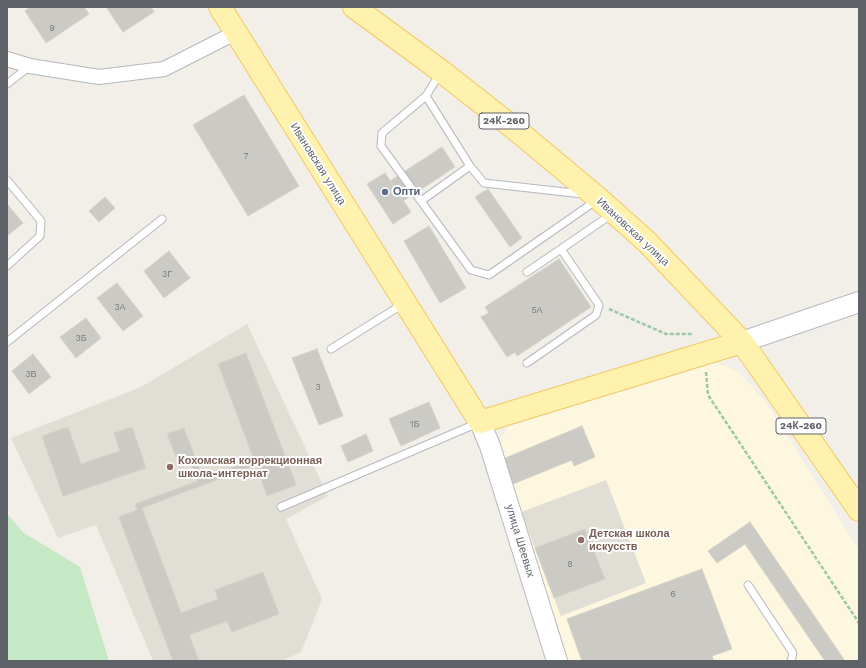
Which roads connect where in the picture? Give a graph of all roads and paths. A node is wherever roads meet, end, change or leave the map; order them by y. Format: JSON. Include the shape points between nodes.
{"nodes":[{"id":1,"x":220,"y":7,"type":"edge"},
{"id":2,"x":354,"y":7,"type":"edge"},
{"id":3,"x":235,"y":34,"type":"junction"},
{"id":4,"x":7,"y":59,"type":"edge"},
{"id":5,"x":30,"y":66,"type":"junction"},
{"id":6,"x":441,"y":71,"type":"junction"},
{"id":7,"x":7,"y":84,"type":"edge"},
{"id":8,"x":426,"y":96,"type":"junction"},
{"id":9,"x":470,"y":166,"type":"junction"},
{"id":10,"x":7,"y":180,"type":"edge"},
{"id":11,"x":421,"y":201,"type":"junction"},
{"id":12,"x":602,"y":203,"type":"junction"},
{"id":13,"x":162,"y":219,"type":"dead end"},
{"id":14,"x":561,"y":249,"type":"junction"},
{"id":15,"x":7,"y":266,"type":"edge"},
{"id":16,"x":527,"y":272,"type":"dead end"},
{"id":17,"x":405,"y":302,"type":"junction"},
{"id":18,"x":859,"y":302,"type":"edge"},
{"id":19,"x":599,"y":305,"type":"junction"},
{"id":20,"x":692,"y":334,"type":"dead end"},
{"id":21,"x":7,"y":342,"type":"edge"},
{"id":22,"x":742,"y":342,"type":"junction"},
{"id":23,"x":331,"y":349,"type":"dead end"},
{"id":24,"x":527,"y":363,"type":"dead end"},
{"id":25,"x":706,"y":369,"type":"dead end"},
{"id":26,"x":480,"y":422,"type":"junction"},
{"id":27,"x":281,"y":507,"type":"dead end"},
{"id":28,"x":859,"y":510,"type":"edge"},
{"id":29,"x":748,"y":585,"type":"dead end"},
{"id":30,"x":859,"y":623,"type":"edge"},
{"id":31,"x":557,"y":661,"type":"edge"},
{"id":32,"x":791,"y":661,"type":"edge"}],
"edges":[{"from":1,"to":3,"type":"main road","name":"Ивановская улица"},
{"from":2,"to":6,"type":"main road","name":"Ивановская улица","number":"24К-260"},
{"from":3,"to":5,"type":"street","via":[[164,68],[99,77]]},
{"from":3,"to":17,"type":"main road","name":"Ивановская улица"},
{"from":4,"to":5,"type":"street"},
{"from":5,"to":7,"type":"lane"},
{"from":6,"to":8,"type":"lane"},
{"from":6,"to":12,"type":"main road","name":"Ивановская улица","number":"24К-260","via":[[520,133]]},
{"from":8,"to":9,"type":"lane"},
{"from":8,"to":11,"type":"lane","via":[[382,133],[381,146]]},
{"from":9,"to":11,"type":"lane"},
{"from":9,"to":12,"type":"lane","via":[[484,183]]},
{"from":10,"to":15,"type":"lane","via":[[41,221],[40,236]]},
{"from":11,"to":12,"type":"lane","via":[[471,270],[489,275]]},
{"from":12,"to":14,"type":"lane"},
{"from":12,"to":22,"type":"main road","name":"Ивановская улица","number":"24К-260","via":[[648,244]]},
{"from":13,"to":21,"type":"lane"},
{"from":14,"to":16,"type":"lane"},
{"from":14,"to":19,"type":"lane"},
{"from":17,"to":23,"type":"lane"},
{"from":17,"to":26,"type":"main road","name":"Ивановская улица"},
{"from":18,"to":22,"type":"main road"},
{"from":19,"to":20,"type":"path","via":[[666,334]]},
{"from":19,"to":24,"type":"lane","via":[[596,315]]},
{"from":22,"to":26,"type":"main road"},
{"from":22,"to":28,"type":"main road","name":"Ивановская улица","number":"24К-260"},
{"from":25,"to":30,"type":"path","via":[[708,395]]},
{"from":26,"to":27,"type":"lane"},
{"from":26,"to":31,"type":"main road","name":"улица Шеевых","via":[[490,446]]},
{"from":29,"to":32,"type":"lane","via":[[793,653]]}]}
